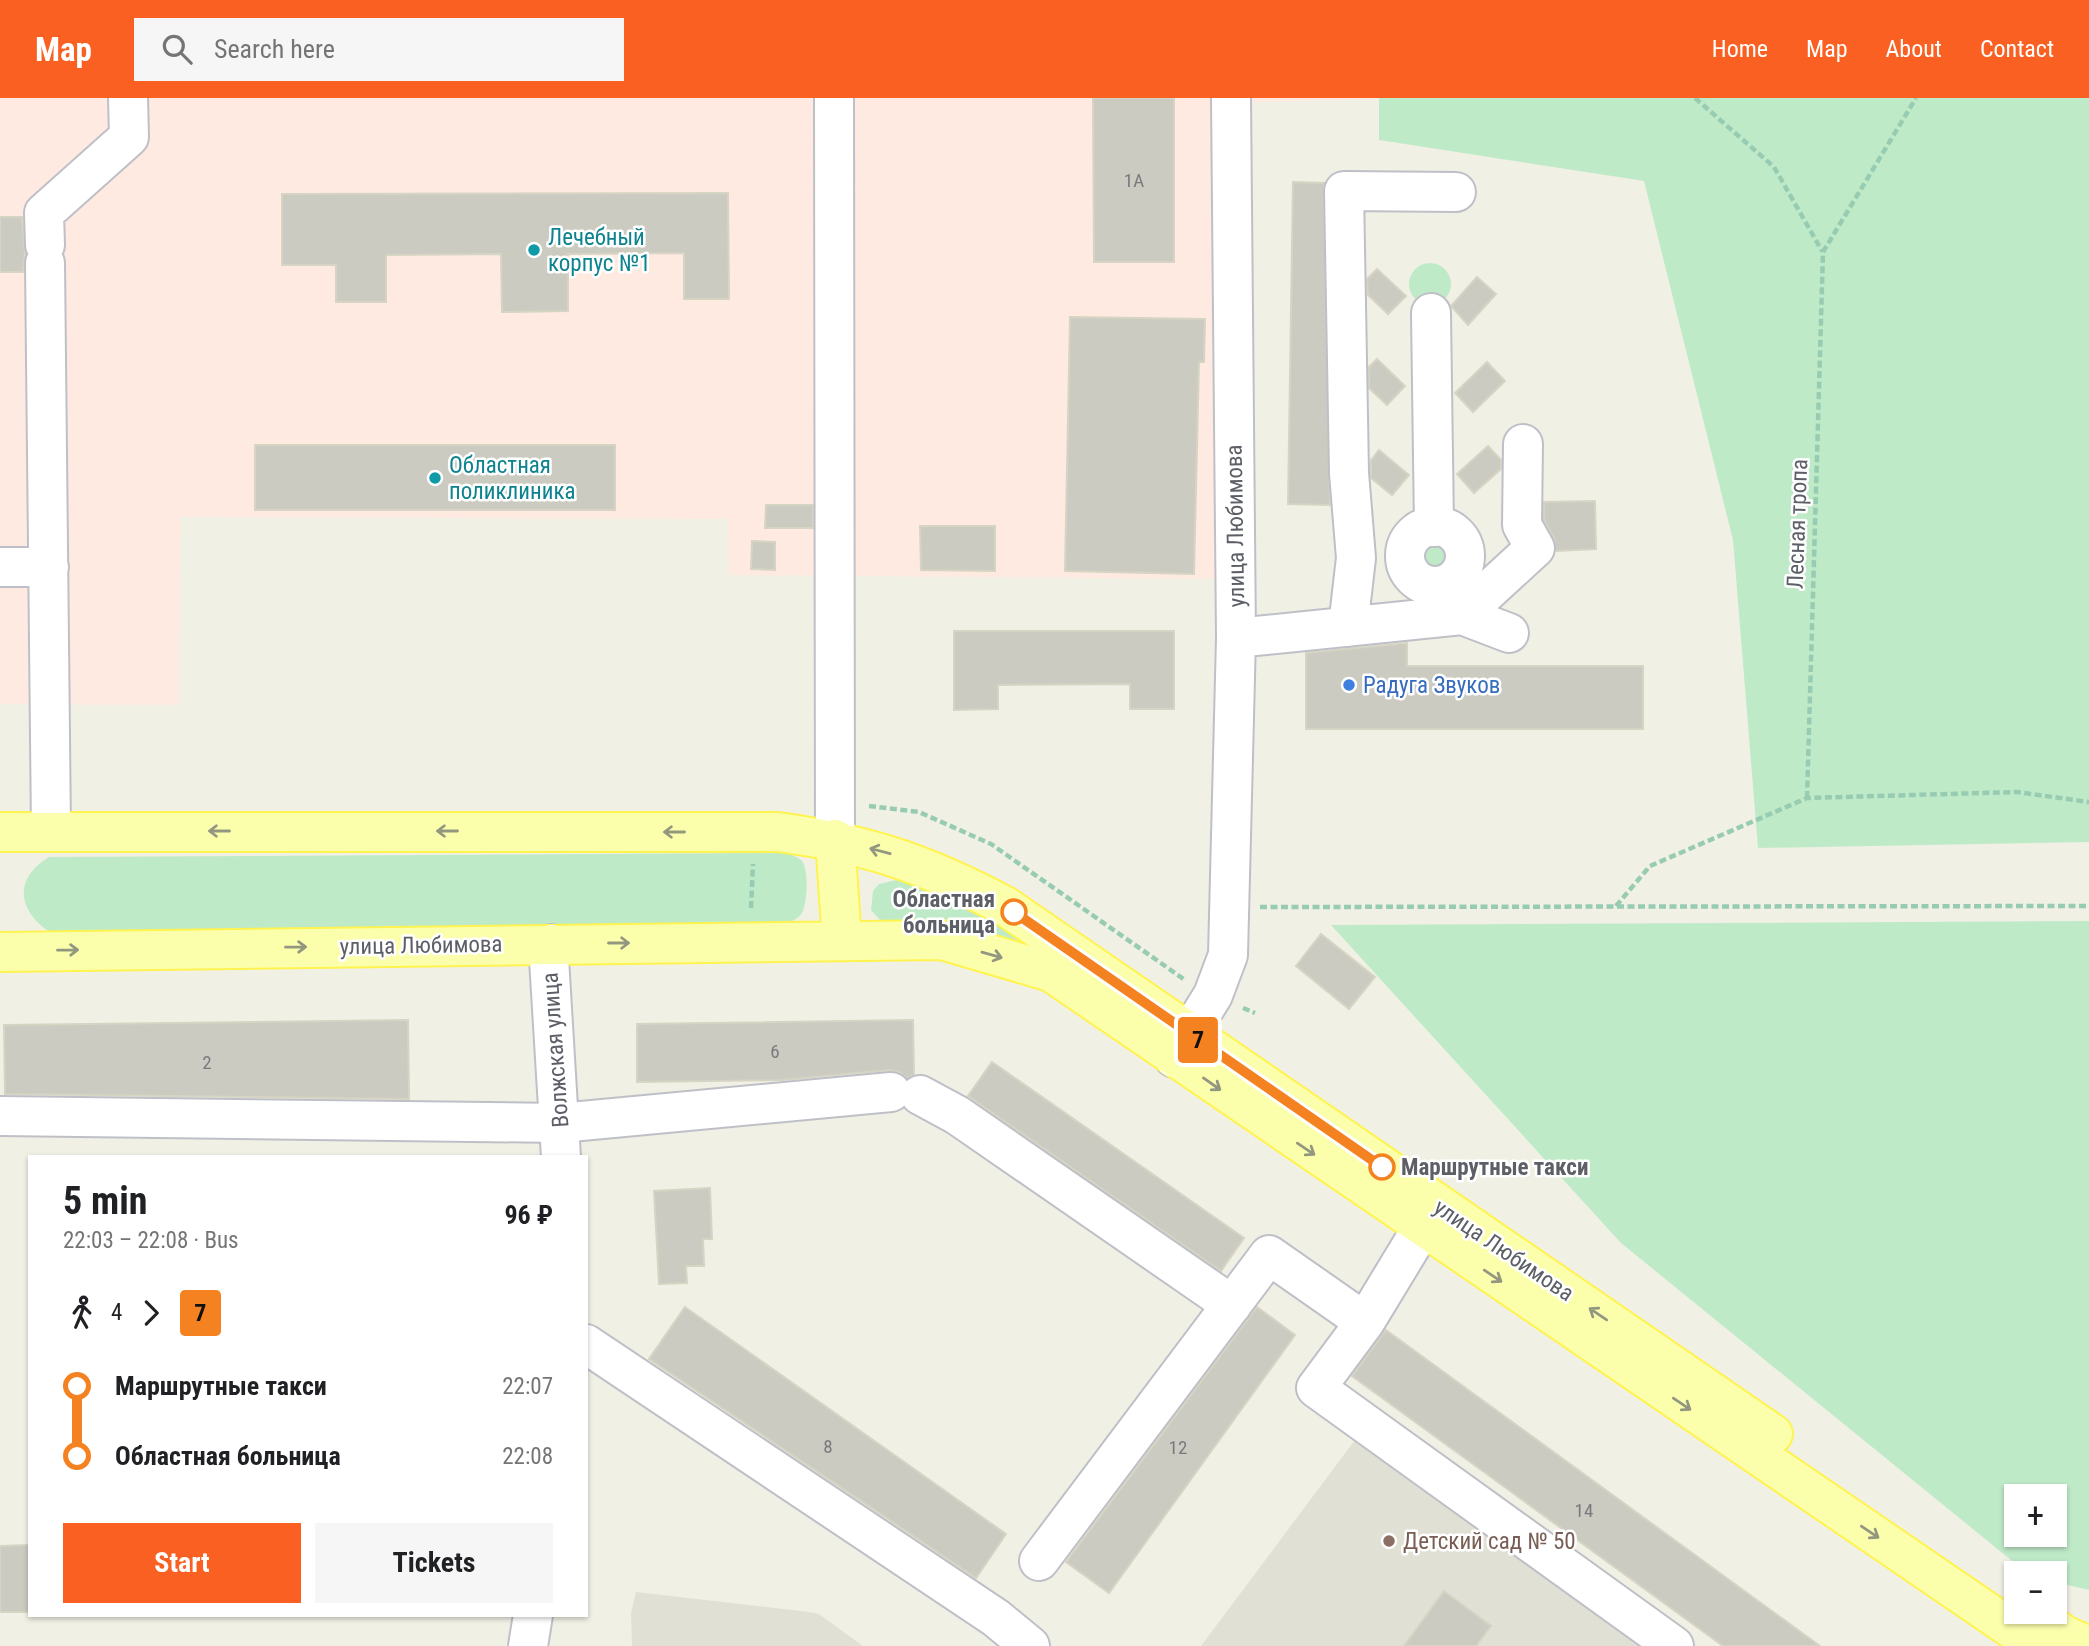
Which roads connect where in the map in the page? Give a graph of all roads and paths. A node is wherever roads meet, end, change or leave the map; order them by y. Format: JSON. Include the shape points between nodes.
{"nodes":[{"id":1,"x":128,"y":98,"type":"edge"},
{"id":2,"x":834,"y":98,"type":"edge"},
{"id":3,"x":1231,"y":98,"type":"edge"},
{"id":4,"x":1695,"y":98,"type":"edge"},
{"id":5,"x":1916,"y":98,"type":"edge"},
{"id":6,"x":1456,"y":192,"type":"dead end"},
{"id":7,"x":1823,"y":252,"type":"junction"},
{"id":8,"x":1430,"y":325,"type":"dead end"},
{"id":9,"x":1403,"y":405,"type":"dead end"},
{"id":10,"x":1459,"y":408,"type":"dead end"},
{"id":11,"x":1433,"y":435,"type":"junction"},
{"id":12,"x":1523,"y":443,"type":"dead end"},
{"id":13,"x":1433,"y":504,"type":"junction"},
{"id":14,"x":1535,"y":548,"type":"junction"},
{"id":15,"x":1465,"y":556,"type":"junction"},
{"id":16,"x":1356,"y":558,"type":"junction"},
{"id":17,"x":0,"y":567,"type":"edge"},
{"id":18,"x":49,"y":567,"type":"junction"},
{"id":19,"x":1431,"y":594,"type":"junction"},
{"id":20,"x":1348,"y":627,"type":"junction"},
{"id":21,"x":1509,"y":633,"type":"dead end"},
{"id":22,"x":1236,"y":638,"type":"junction"},
{"id":23,"x":1807,"y":798,"type":"junction"},
{"id":24,"x":2089,"y":802,"type":"edge"},
{"id":25,"x":51,"y":831,"type":"junction"},
{"id":26,"x":0,"y":832,"type":"edge"},
{"id":27,"x":835,"y":839,"type":"junction"},
{"id":28,"x":753,"y":860,"type":"dead end"},
{"id":29,"x":2089,"y":906,"type":"edge"},
{"id":30,"x":1230,"y":907,"type":"junction"},
{"id":31,"x":1615,"y":907,"type":"junction"},
{"id":32,"x":751,"y":914,"type":"dead end"},
{"id":33,"x":842,"y":941,"type":"junction"},
{"id":34,"x":551,"y":944,"type":"junction"},
{"id":35,"x":0,"y":952,"type":"edge"},
{"id":36,"x":1182,"y":1046,"type":"junction"},
{"id":37,"x":0,"y":1116,"type":"edge"},
{"id":38,"x":561,"y":1140,"type":"edge"},
{"id":39,"x":1422,"y":1228,"type":"junction"},
{"id":40,"x":1232,"y":1305,"type":"junction"},
{"id":41,"x":1365,"y":1322,"type":"junction"},
{"id":42,"x":588,"y":1345,"type":"edge"},
{"id":43,"x":1039,"y":1561,"type":"dead end"},
{"id":44,"x":2004,"y":1593,"type":"edge"},
{"id":45,"x":533,"y":1617,"type":"edge"},
{"id":46,"x":2048,"y":1624,"type":"edge"},
{"id":47,"x":528,"y":1646,"type":"edge"},
{"id":48,"x":1030,"y":1646,"type":"edge"},
{"id":49,"x":1674,"y":1646,"type":"edge"},
{"id":50,"x":2037,"y":1646,"type":"edge"},
{"id":51,"x":2089,"y":1646,"type":"edge"}],
"edges":[{"from":1,"to":18,"type":"street","via":[[129,137],[44,213]]},
{"from":2,"to":27,"type":"street"},
{"from":3,"to":22,"type":"street","name":"улица Любимова"},
{"from":4,"to":7,"type":"path","via":[[1774,167]]},
{"from":5,"to":7,"type":"path","name":"Лесная тропа"},
{"from":6,"to":16,"type":"street","via":[[1344,191],[1349,473]]},
{"from":7,"to":23,"type":"path","name":"Лесная тропа"},
{"from":8,"to":11,"type":"street"},
{"from":9,"to":11,"type":"street"},
{"from":10,"to":11,"type":"street"},
{"from":11,"to":13,"type":"street"},
{"from":12,"to":14,"type":"street","via":[[1522,525]]},
{"from":13,"to":15,"type":"street"},
{"from":13,"to":19,"type":"street","via":[[1424,528],[1415,533],[1405,550]]},
{"from":14,"to":15,"type":"street"},
{"from":14,"to":19,"type":"street"},
{"from":15,"to":19,"type":"street","via":[[1458,574]]},
{"from":16,"to":19,"type":"street"},
{"from":16,"to":20,"type":"street"},
{"from":17,"to":18,"type":"street"},
{"from":18,"to":25,"type":"street"},
{"from":19,"to":20,"type":"street"},
{"from":19,"to":21,"type":"street"},
{"from":20,"to":22,"type":"street"},
{"from":22,"to":30,"type":"street","name":"улица Любимова"},
{"from":23,"to":24,"type":"path","via":[[2017,792]]},
{"from":23,"to":31,"type":"path","via":[[1650,866]]},
{"from":25,"to":26,"type":"main road","name":"улица Любимова"},
{"from":27,"to":25,"type":"main road","name":"улица Любимова","one_way":true,"via":[[763,831]]},
{"from":27,"to":33,"type":"main road"},
{"from":36,"to":27,"type":"main road","name":"улица Любимова","one_way":true,"via":[[1005,905],[945,874]]},
{"from":28,"to":32,"type":"path"},
{"from":29,"to":31,"type":"path"},
{"from":30,"to":31,"type":"path"},
{"from":30,"to":36,"type":"street","name":"улица Любимова","via":[[1228,955],[1213,995]]},
{"from":34,"to":33,"type":"main road","name":"улица Любимова","one_way":true},
{"from":33,"to":36,"type":"main road","name":"улица Любимова","one_way":true,"via":[[942,940],[1051,972]]},
{"from":35,"to":34,"type":"main road","name":"улица Любимова","one_way":true},
{"from":34,"to":38,"type":"street","name":"Волжская улица"},
{"from":36,"to":39,"type":"main road","name":"улица Любимова","one_way":true},
{"from":44,"to":36,"type":"main road","name":"улица Любимова","one_way":true},
{"from":37,"to":38,"type":"street"},
{"from":38,"to":40,"type":"street","via":[[905,1094],[957,1115]]},
{"from":39,"to":41,"type":"street"},
{"from":39,"to":50,"type":"main road","name":"улица Любимова","one_way":true},
{"from":40,"to":41,"type":"street","via":[[1269,1255]]},
{"from":40,"to":43,"type":"street"},
{"from":41,"to":49,"type":"street","via":[[1316,1388]]},
{"from":42,"to":48,"type":"street","via":[[996,1618]]},
{"from":45,"to":47,"type":"street"},
{"from":46,"to":51,"type":"main road"}]}
